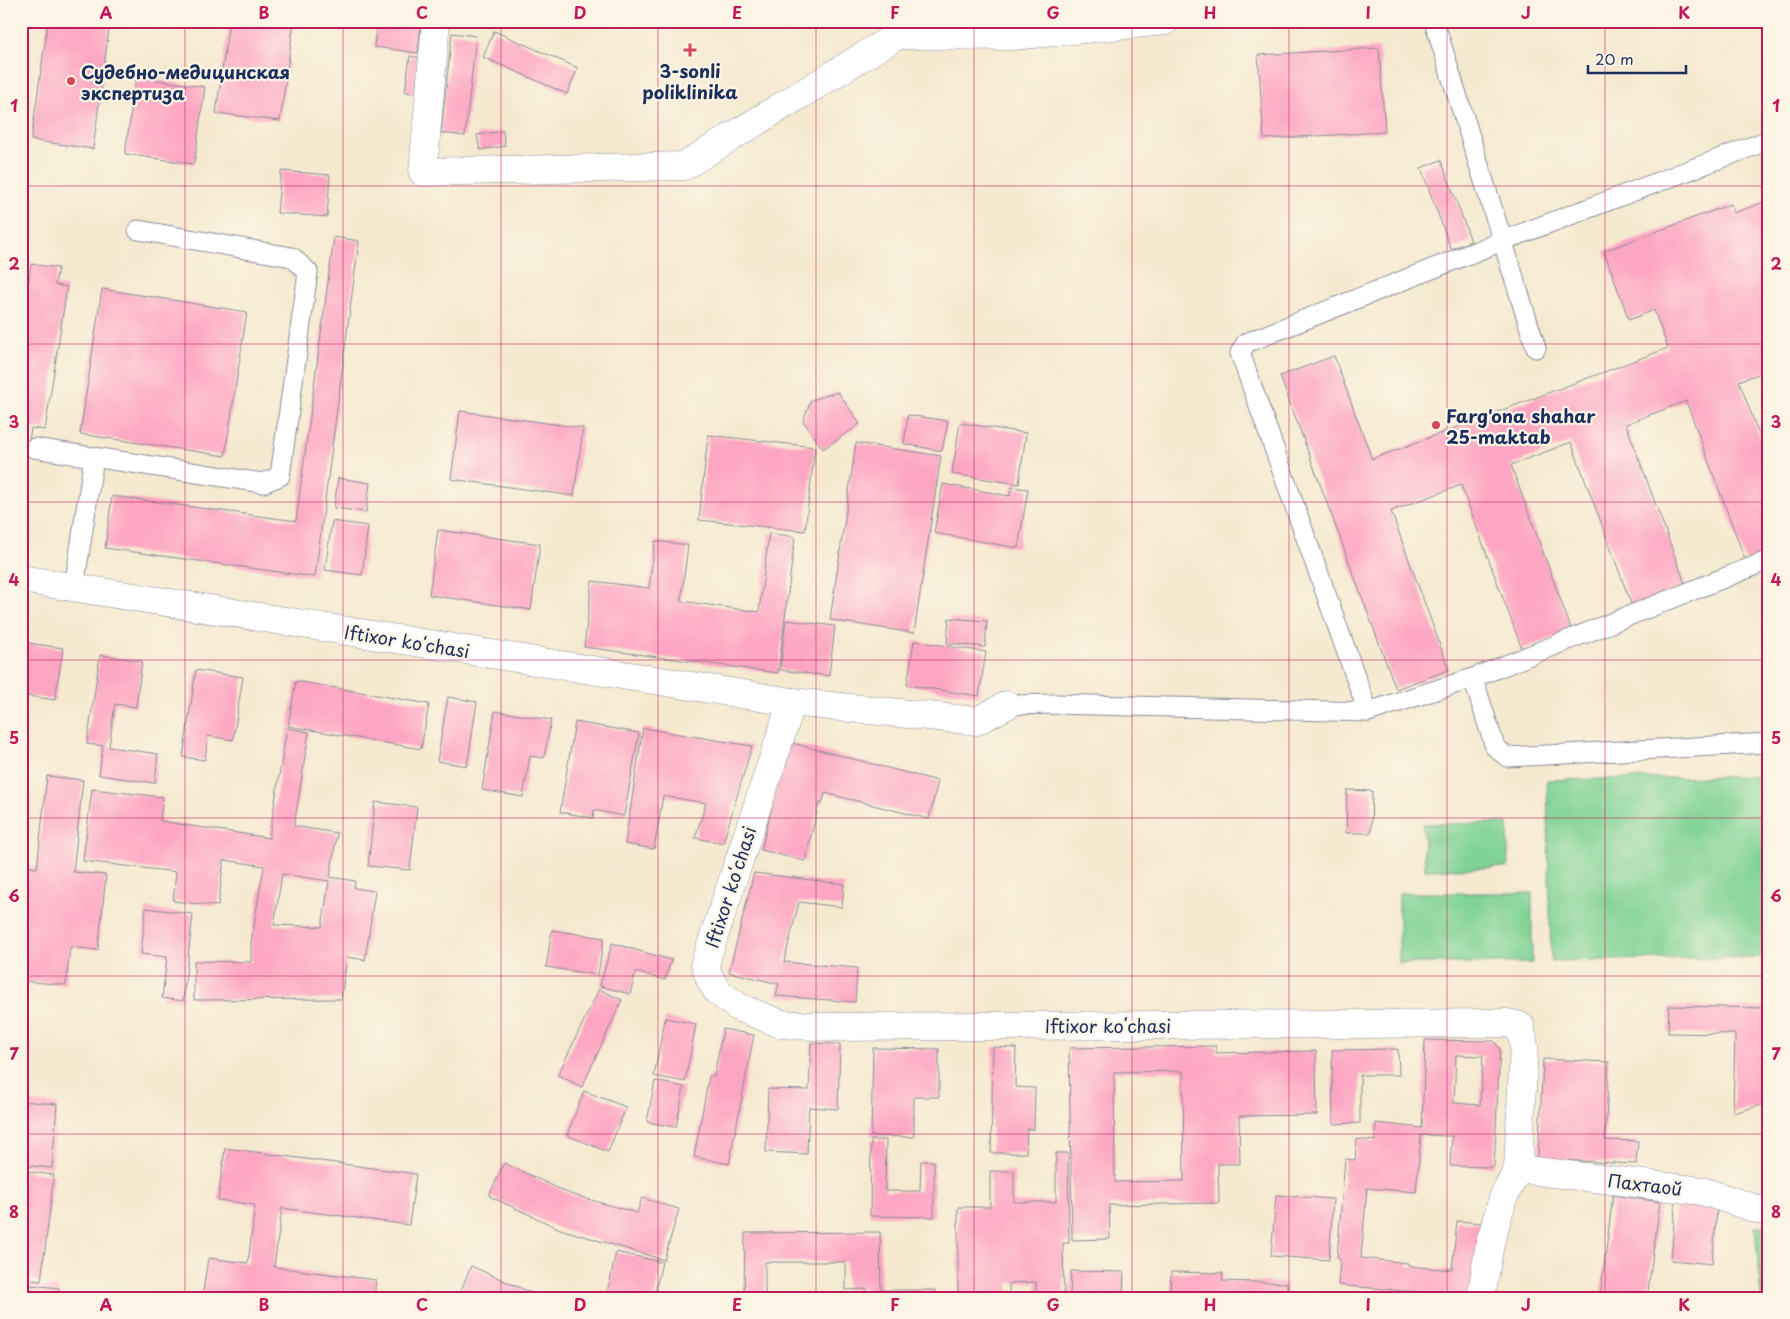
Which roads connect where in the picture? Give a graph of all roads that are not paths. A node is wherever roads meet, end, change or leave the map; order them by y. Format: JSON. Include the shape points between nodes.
{"nodes":[{"id":1,"x":436,"y":21,"type":"edge"},
{"id":2,"x":1165,"y":21,"type":"edge"},
{"id":3,"x":1434,"y":21,"type":"edge"},
{"id":4,"x":1062,"y":26,"type":"edge"},
{"id":5,"x":1769,"y":140,"type":"edge"},
{"id":6,"x":138,"y":230,"type":"dead end"},
{"id":7,"x":1502,"y":241,"type":"junction"},
{"id":8,"x":1536,"y":348,"type":"dead end"},
{"id":9,"x":34,"y":448,"type":"dead end"},
{"id":10,"x":94,"y":457,"type":"junction"},
{"id":11,"x":1769,"y":560,"type":"edge"},
{"id":12,"x":21,"y":579,"type":"edge"},
{"id":13,"x":74,"y":588,"type":"junction"},
{"id":14,"x":1473,"y":678,"type":"junction"},
{"id":15,"x":792,"y":702,"type":"junction"},
{"id":16,"x":1007,"y":704,"type":"joint"},
{"id":17,"x":1368,"y":712,"type":"junction"},
{"id":18,"x":1769,"y":743,"type":"edge"},
{"id":19,"x":1518,"y":1169,"type":"junction"},
{"id":20,"x":1769,"y":1211,"type":"edge"},
{"id":21,"x":1482,"y":1298,"type":"edge"}],
"edges":[{"from":1,"to":4,"type":"street","via":[[423,172],[684,166],[898,35],[1013,36]]},
{"from":2,"to":4,"type":"street"},
{"from":3,"to":7,"type":"lane"},
{"from":5,"to":7,"type":"lane"},
{"from":6,"to":10,"type":"lane","via":[[292,257],[308,272],[280,476],[263,483]]},
{"from":7,"to":8,"type":"lane"},
{"from":7,"to":17,"type":"lane","via":[[1246,343],[1240,353]]},
{"from":9,"to":10,"type":"lane"},
{"from":10,"to":13,"type":"lane"},
{"from":11,"to":14,"type":"lane"},
{"from":12,"to":13,"type":"street","name":"Iftixor koʻchasi"},
{"from":13,"to":15,"type":"street","name":"Iftixor koʻchasi"},
{"from":14,"to":17,"type":"lane"},
{"from":14,"to":18,"type":"lane","via":[[1495,747],[1507,757]]},
{"from":15,"to":16,"type":"street","via":[[977,721]]},
{"from":15,"to":19,"type":"street","name":"Iftixor koʻchasi","via":[[705,963],[717,991],[738,1007],[782,1024],[828,1027],[1507,1023],[1520,1026],[1524,1046]]},
{"from":16,"to":17,"type":"lane"},
{"from":19,"to":20,"type":"street","name":"Пахтаой","via":[[1702,1190]]},
{"from":19,"to":21,"type":"street","via":[[1503,1198]]}]}
